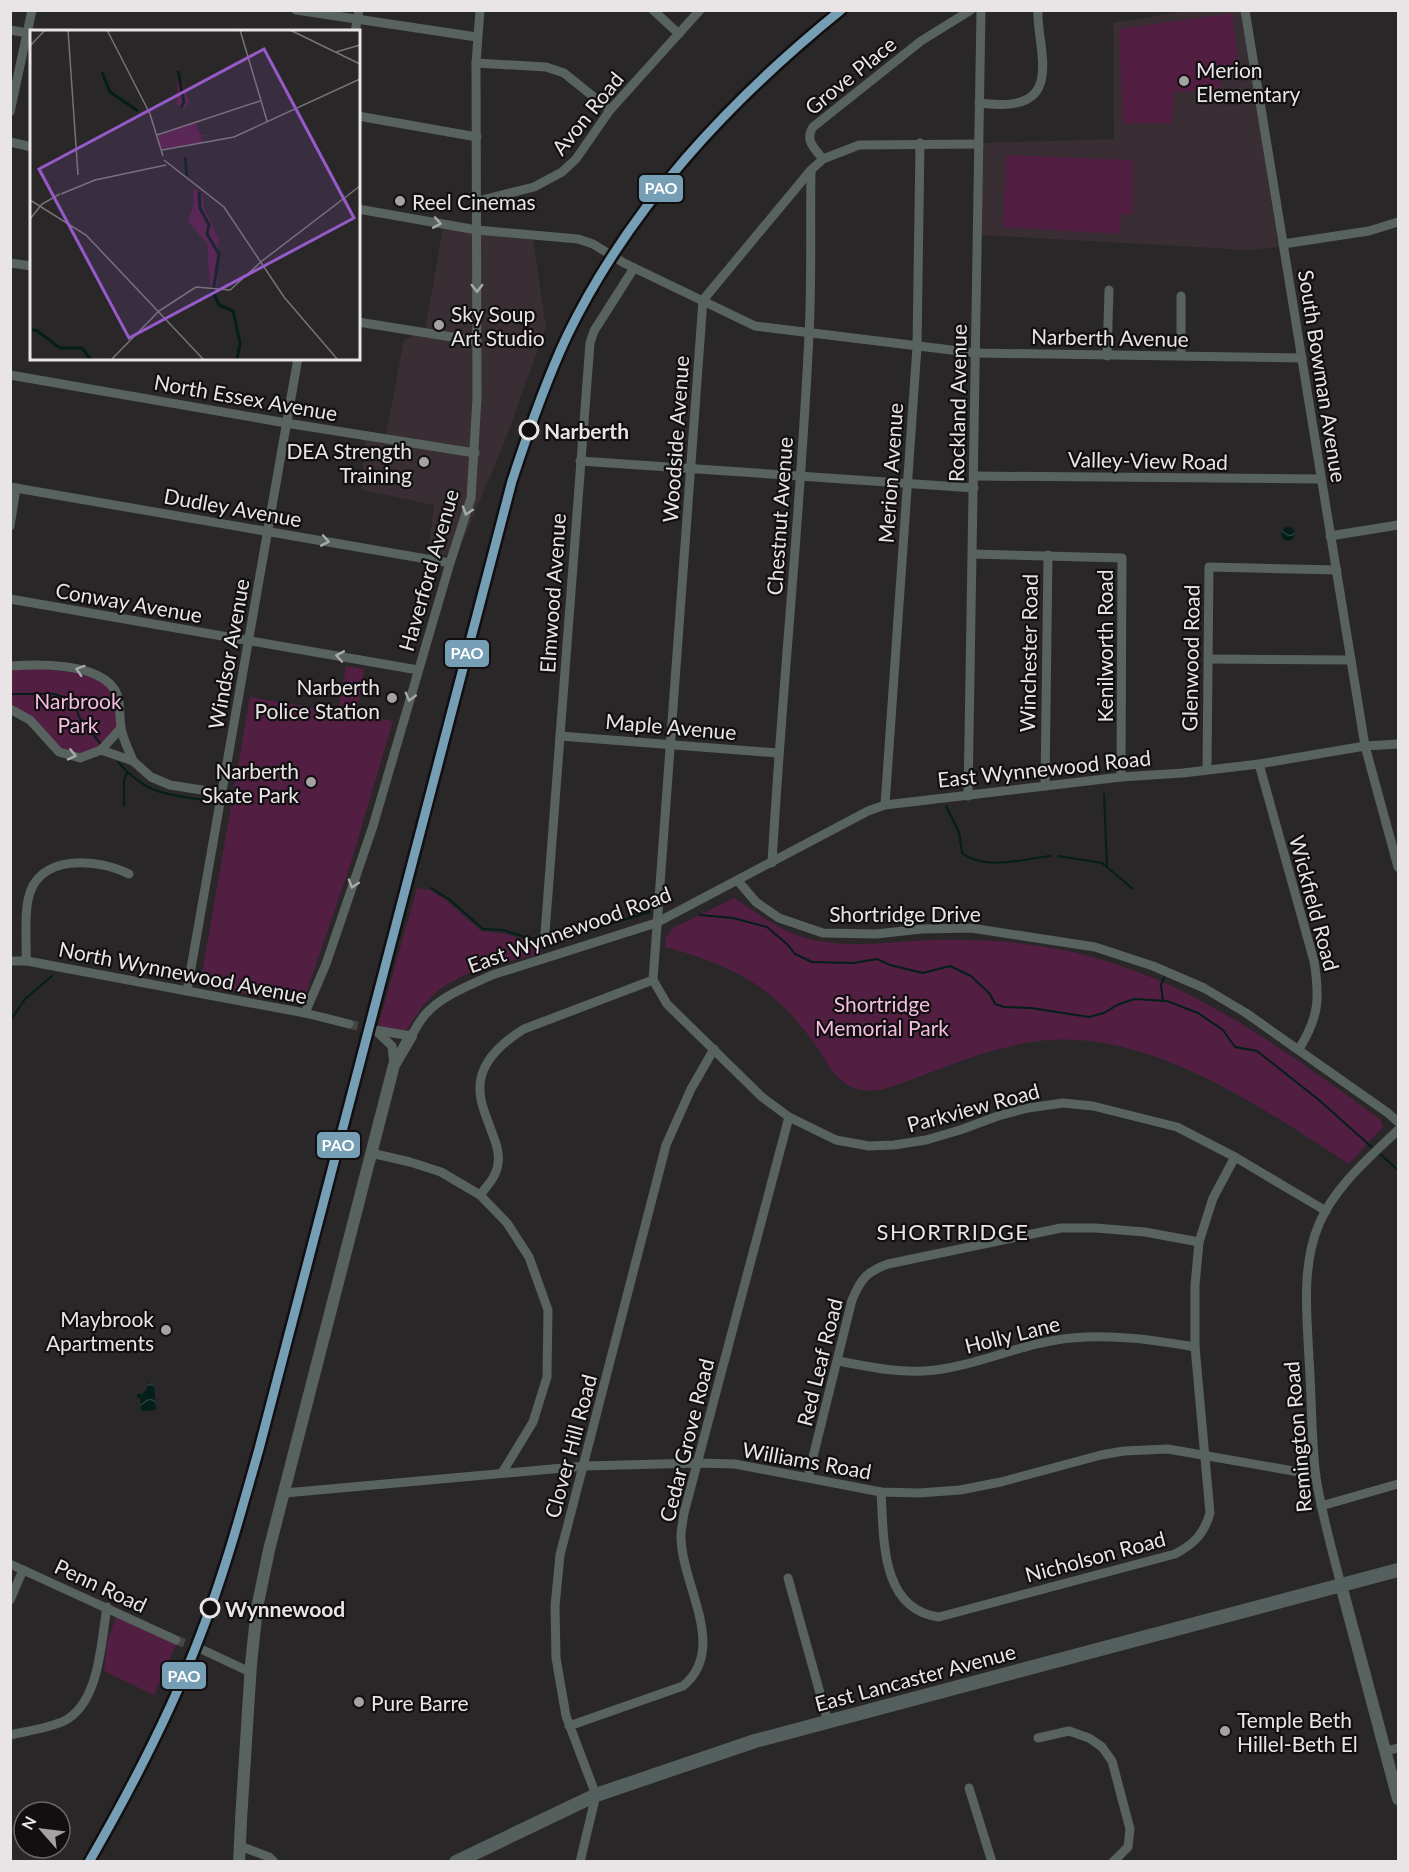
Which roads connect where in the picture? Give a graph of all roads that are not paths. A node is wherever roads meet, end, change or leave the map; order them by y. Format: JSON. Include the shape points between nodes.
{"nodes":[{"id":1,"x":32,"y":10,"type":"edge"},
{"id":2,"x":296,"y":10,"type":"edge"},
{"id":3,"x":359,"y":10,"type":"edge"},
{"id":4,"x":480,"y":10,"type":"edge"},
{"id":5,"x":653,"y":10,"type":"edge"},
{"id":6,"x":700,"y":10,"type":"edge"},
{"id":7,"x":972,"y":10,"type":"edge"},
{"id":8,"x":981,"y":10,"type":"edge"},
{"id":9,"x":1038,"y":10,"type":"edge"},
{"id":10,"x":1245,"y":10,"type":"edge"},
{"id":11,"x":357,"y":21,"type":"junction"},
{"id":12,"x":10,"y":30,"type":"edge"},
{"id":13,"x":355,"y":30,"type":"edge"},
{"id":14,"x":27,"y":33,"type":"junction"},
{"id":15,"x":679,"y":34,"type":"junction"},
{"id":16,"x":477,"y":37,"type":"junction"},
{"id":17,"x":476,"y":63,"type":"junction"},
{"id":18,"x":979,"y":104,"type":"junction"},
{"id":19,"x":610,"y":110,"type":"junction"},
{"id":20,"x":10,"y":112,"type":"edge"},
{"id":21,"x":360,"y":116,"type":"edge"},
{"id":22,"x":477,"y":137,"type":"junction"},
{"id":23,"x":10,"y":142,"type":"edge"},
{"id":24,"x":920,"y":143,"type":"junction"},
{"id":25,"x":978,"y":144,"type":"junction"},
{"id":26,"x":30,"y":147,"type":"edge"},
{"id":27,"x":823,"y":159,"type":"junction"},
{"id":28,"x":811,"y":170,"type":"junction"},
{"id":29,"x":478,"y":201,"type":"junction"},
{"id":30,"x":360,"y":209,"type":"edge"},
{"id":31,"x":1398,"y":222,"type":"edge"},
{"id":32,"x":477,"y":230,"type":"junction"},
{"id":33,"x":1283,"y":244,"type":"junction"},
{"id":34,"x":10,"y":263,"type":"edge"},
{"id":35,"x":30,"y":266,"type":"edge"},
{"id":36,"x":634,"y":268,"type":"junction"},
{"id":37,"x":1108,"y":290,"type":"dead end"},
{"id":38,"x":1181,"y":296,"type":"dead end"},
{"id":39,"x":704,"y":300,"type":"junction"},
{"id":40,"x":360,"y":322,"type":"edge"},
{"id":41,"x":809,"y":332,"type":"junction"},
{"id":42,"x":477,"y":341,"type":"junction"},
{"id":43,"x":917,"y":347,"type":"junction"},
{"id":44,"x":976,"y":353,"type":"junction"},
{"id":45,"x":1107,"y":356,"type":"junction"},
{"id":46,"x":1181,"y":356,"type":"junction"},
{"id":47,"x":1302,"y":358,"type":"junction"},
{"id":48,"x":298,"y":360,"type":"edge"},
{"id":49,"x":10,"y":375,"type":"edge"},
{"id":50,"x":286,"y":423,"type":"junction"},
{"id":51,"x":475,"y":453,"type":"junction"},
{"id":52,"x":580,"y":461,"type":"junction"},
{"id":53,"x":690,"y":468,"type":"junction"},
{"id":54,"x":800,"y":476,"type":"junction"},
{"id":55,"x":974,"y":476,"type":"junction"},
{"id":56,"x":1321,"y":479,"type":"junction"},
{"id":57,"x":908,"y":484,"type":"junction"},
{"id":58,"x":13,"y":487,"type":"edge"},
{"id":59,"x":974,"y":488,"type":"junction"},
{"id":60,"x":1398,"y":525,"type":"edge"},
{"id":61,"x":10,"y":526,"type":"edge"},
{"id":62,"x":267,"y":531,"type":"junction"},
{"id":63,"x":1330,"y":536,"type":"junction"},
{"id":64,"x":973,"y":554,"type":"junction"},
{"id":65,"x":1048,"y":555,"type":"junction"},
{"id":66,"x":450,"y":563,"type":"junction"},
{"id":67,"x":1336,"y":570,"type":"junction"},
{"id":68,"x":10,"y":599,"type":"edge"},
{"id":69,"x":249,"y":641,"type":"junction"},
{"id":70,"x":1208,"y":659,"type":"junction"},
{"id":71,"x":1351,"y":660,"type":"junction"},
{"id":72,"x":10,"y":666,"type":"edge"},
{"id":73,"x":418,"y":670,"type":"junction"},
{"id":74,"x":10,"y":709,"type":"edge"},
{"id":75,"x":121,"y":728,"type":"junction"},
{"id":76,"x":560,"y":736,"type":"junction"},
{"id":77,"x":1398,"y":744,"type":"edge"},
{"id":78,"x":670,"y":745,"type":"junction"},
{"id":79,"x":1365,"y":746,"type":"junction"},
{"id":80,"x":101,"y":750,"type":"junction"},
{"id":81,"x":778,"y":753,"type":"junction"},
{"id":82,"x":133,"y":762,"type":"junction"},
{"id":83,"x":1259,"y":764,"type":"junction"},
{"id":84,"x":1208,"y":770,"type":"junction"},
{"id":85,"x":1121,"y":777,"type":"junction"},
{"id":86,"x":1045,"y":786,"type":"junction"},
{"id":87,"x":221,"y":793,"type":"junction"},
{"id":88,"x":968,"y":796,"type":"junction"},
{"id":89,"x":885,"y":805,"type":"junction"},
{"id":90,"x":772,"y":863,"type":"junction"},
{"id":91,"x":1398,"y":867,"type":"edge"},
{"id":92,"x":129,"y":874,"type":"dead end"},
{"id":93,"x":738,"y":881,"type":"junction"},
{"id":94,"x":656,"y":924,"type":"junction"},
{"id":95,"x":545,"y":933,"type":"dead end"},
{"id":96,"x":10,"y":961,"type":"edge"},
{"id":97,"x":26,"y":961,"type":"junction"},
{"id":98,"x":653,"y":980,"type":"junction"},
{"id":99,"x":187,"y":991,"type":"junction"},
{"id":100,"x":305,"y":1013,"type":"junction"},
{"id":101,"x":349,"y":1023,"type":"tunnel mouth"},
{"id":102,"x":411,"y":1036,"type":"junction"},
{"id":103,"x":714,"y":1049,"type":"junction"},
{"id":104,"x":1299,"y":1049,"type":"junction"},
{"id":105,"x":394,"y":1065,"type":"junction"},
{"id":106,"x":789,"y":1117,"type":"junction"},
{"id":107,"x":1398,"y":1122,"type":"edge"},
{"id":108,"x":1398,"y":1130,"type":"edge"},
{"id":109,"x":371,"y":1153,"type":"junction"},
{"id":110,"x":1235,"y":1157,"type":"junction"},
{"id":111,"x":480,"y":1195,"type":"junction"},
{"id":112,"x":1326,"y":1211,"type":"junction"},
{"id":113,"x":1199,"y":1242,"type":"junction"},
{"id":114,"x":1196,"y":1347,"type":"junction"},
{"id":115,"x":838,"y":1361,"type":"junction"},
{"id":116,"x":1205,"y":1454,"type":"junction"},
{"id":117,"x":697,"y":1464,"type":"junction"},
{"id":118,"x":585,"y":1466,"type":"junction"},
{"id":119,"x":502,"y":1473,"type":"junction"},
{"id":120,"x":1316,"y":1475,"type":"junction"},
{"id":121,"x":808,"y":1477,"type":"junction"},
{"id":122,"x":1398,"y":1484,"type":"edge"},
{"id":123,"x":881,"y":1492,"type":"junction"},
{"id":124,"x":285,"y":1493,"type":"junction"},
{"id":125,"x":1321,"y":1506,"type":"junction"},
{"id":126,"x":10,"y":1564,"type":"edge"},
{"id":127,"x":23,"y":1570,"type":"junction"},
{"id":128,"x":1398,"y":1570,"type":"edge"},
{"id":129,"x":788,"y":1578,"type":"dead end"},
{"id":130,"x":1341,"y":1586,"type":"junction"},
{"id":131,"x":10,"y":1600,"type":"edge"},
{"id":132,"x":107,"y":1607,"type":"junction"},
{"id":133,"x":176,"y":1640,"type":"tunnel mouth"},
{"id":134,"x":203,"y":1650,"type":"tunnel mouth"},
{"id":135,"x":250,"y":1672,"type":"junction"},
{"id":136,"x":828,"y":1722,"type":"junction"},
{"id":137,"x":569,"y":1726,"type":"junction"},
{"id":138,"x":10,"y":1735,"type":"edge"},
{"id":139,"x":1038,"y":1738,"type":"dead end"},
{"id":140,"x":1392,"y":1749,"type":"edge"},
{"id":141,"x":969,"y":1788,"type":"dead end"},
{"id":142,"x":596,"y":1795,"type":"junction"},
{"id":143,"x":1398,"y":1799,"type":"edge"},
{"id":144,"x":240,"y":1846,"type":"junction"},
{"id":145,"x":239,"y":1862,"type":"edge"},
{"id":146,"x":274,"y":1862,"type":"edge"},
{"id":147,"x":456,"y":1862,"type":"edge"},
{"id":148,"x":580,"y":1862,"type":"edge"},
{"id":149,"x":992,"y":1862,"type":"edge"},
{"id":150,"x":1113,"y":1862,"type":"edge"}],
"edges":[{"from":1,"to":14,"type":"street"},
{"from":2,"to":11,"type":"street"},
{"from":3,"to":11,"type":"street"},
{"from":4,"to":16,"type":"street","name":"Haverford Avenue"},
{"from":5,"to":15,"type":"street"},
{"from":6,"to":15,"type":"street","name":"Avon Road"},
{"from":7,"to":27,"type":"street","name":"Grove Place","via":[[921,41],[813,128],[809,140]]},
{"from":8,"to":18,"type":"street","name":"Rockland Avenue"},
{"from":9,"to":18,"type":"street","via":[[1044,71],[1036,92],[1013,104]]},
{"from":10,"to":33,"type":"street","name":"South Bowman Avenue"},
{"from":11,"to":13,"type":"street"},
{"from":11,"to":16,"type":"street"},
{"from":12,"to":14,"type":"street"},
{"from":14,"to":20,"type":"street"},
{"from":15,"to":19,"type":"street","name":"Avon Road"},
{"from":16,"to":17,"type":"street","name":"Haverford Avenue"},
{"from":17,"to":19,"type":"street","via":[[546,67],[564,73]]},
{"from":17,"to":22,"type":"street","name":"Haverford Avenue"},
{"from":18,"to":25,"type":"street","name":"Rockland Avenue"},
{"from":19,"to":29,"type":"street","name":"Avon Road","via":[[576,159],[562,172],[534,187]]},
{"from":21,"to":22,"type":"street"},
{"from":22,"to":29,"type":"street","name":"Haverford Avenue"},
{"from":23,"to":26,"type":"street"},
{"from":24,"to":25,"type":"street"},
{"from":24,"to":27,"type":"street","via":[[859,145]]},
{"from":24,"to":43,"type":"street","name":"Merion Avenue"},
{"from":25,"to":44,"type":"street","name":"Rockland Avenue"},
{"from":27,"to":28,"type":"street"},
{"from":28,"to":39,"type":"street"},
{"from":28,"to":41,"type":"street","name":"Chestnut Avenue"},
{"from":29,"to":32,"type":"street","name":"Haverford Avenue"},
{"from":30,"to":32,"type":"street","name":"Narberth Avenue","one_way":true},
{"from":31,"to":33,"type":"street","via":[[1369,231]]},
{"from":32,"to":36,"type":"street","name":"Narberth Avenue","via":[[578,239]]},
{"from":32,"to":42,"type":"street","name":"Haverford Avenue","one_way":true},
{"from":33,"to":47,"type":"street","name":"South Bowman Avenue"},
{"from":34,"to":35,"type":"street"},
{"from":36,"to":39,"type":"street","name":"Narberth Avenue"},
{"from":36,"to":52,"type":"street","name":"Elmwood Avenue","via":[[590,343]]},
{"from":37,"to":45,"type":"street"},
{"from":38,"to":46,"type":"street"},
{"from":39,"to":41,"type":"street","name":"Narberth Avenue","via":[[755,326]]},
{"from":39,"to":53,"type":"street","name":"Woodside Avenue"},
{"from":40,"to":42,"type":"street"},
{"from":41,"to":43,"type":"street","name":"Narberth Avenue"},
{"from":41,"to":54,"type":"street","name":"Chestnut Avenue"},
{"from":42,"to":51,"type":"street","name":"Haverford Avenue"},
{"from":43,"to":44,"type":"street","name":"Narberth Avenue"},
{"from":43,"to":57,"type":"street","name":"Merion Avenue"},
{"from":44,"to":45,"type":"street","name":"Narberth Avenue"},
{"from":44,"to":55,"type":"street","name":"Rockland Avenue"},
{"from":45,"to":46,"type":"street","name":"Narberth Avenue"},
{"from":46,"to":47,"type":"street","name":"Narberth Avenue"},
{"from":47,"to":56,"type":"street","name":"South Bowman Avenue"},
{"from":48,"to":50,"type":"street","name":"Windsor Avenue"},
{"from":49,"to":50,"type":"street","name":"North Essex Avenue"},
{"from":50,"to":51,"type":"street","name":"North Essex Avenue"},
{"from":50,"to":62,"type":"street","name":"Windsor Avenue"},
{"from":51,"to":66,"type":"street","name":"Haverford Avenue","one_way":true,"via":[[471,498]]},
{"from":52,"to":53,"type":"street"},
{"from":52,"to":76,"type":"street","name":"Elmwood Avenue"},
{"from":53,"to":54,"type":"street"},
{"from":53,"to":78,"type":"street","name":"Woodside Avenue"},
{"from":54,"to":57,"type":"street"},
{"from":54,"to":81,"type":"street","name":"Chestnut Avenue"},
{"from":55,"to":56,"type":"street","name":"Valley-View Road"},
{"from":55,"to":59,"type":"street","name":"Rockland Avenue"},
{"from":56,"to":63,"type":"street","name":"South Bowman Avenue"},
{"from":57,"to":59,"type":"street"},
{"from":57,"to":89,"type":"street","name":"Merion Avenue"},
{"from":58,"to":61,"type":"street"},
{"from":58,"to":62,"type":"street","name":"Dudley Avenue"},
{"from":59,"to":64,"type":"street","name":"Rockland Avenue"},
{"from":60,"to":63,"type":"street"},
{"from":62,"to":66,"type":"street","name":"Dudley Avenue","one_way":true},
{"from":62,"to":69,"type":"street","name":"Windsor Avenue"},
{"from":63,"to":67,"type":"street","name":"South Bowman Avenue"},
{"from":64,"to":65,"type":"street","name":"Kenilworth Road"},
{"from":64,"to":88,"type":"street","name":"Rockland Avenue"},
{"from":65,"to":85,"type":"street","name":"Kenilworth Road","via":[[1122,558]]},
{"from":65,"to":86,"type":"street","name":"Winchester Road"},
{"from":66,"to":73,"type":"street","name":"Haverford Avenue"},
{"from":67,"to":70,"type":"street","name":"Glenwood Road","via":[[1209,567]]},
{"from":67,"to":71,"type":"street","name":"South Bowman Avenue"},
{"from":68,"to":69,"type":"street","name":"Conway Avenue"},
{"from":73,"to":69,"type":"street","name":"Conway Avenue","one_way":true},
{"from":69,"to":87,"type":"street","name":"Windsor Avenue"},
{"from":70,"to":71,"type":"street"},
{"from":70,"to":84,"type":"street","name":"Glenwood Road"},
{"from":71,"to":79,"type":"street","name":"South Bowman Avenue"},
{"from":75,"to":72,"type":"street","one_way":true,"via":[[115,690],[104,680],[72,667]]},
{"from":73,"to":100,"type":"street","name":"Haverford Avenue","one_way":true,"via":[[373,826]]},
{"from":74,"to":80,"type":"street","one_way":true,"via":[[30,720],[59,752],[80,758]]},
{"from":75,"to":80,"type":"street"},
{"from":75,"to":82,"type":"street"},
{"from":76,"to":78,"type":"street","name":"Maple Avenue"},
{"from":76,"to":95,"type":"street","name":"Elmwood Avenue"},
{"from":77,"to":79,"type":"street","name":"East Wynnewood Road"},
{"from":78,"to":81,"type":"street","name":"Maple Avenue"},
{"from":78,"to":94,"type":"street","name":"Woodside Avenue"},
{"from":79,"to":83,"type":"street","name":"East Wynnewood Road"},
{"from":79,"to":91,"type":"street","name":"South Bowman Avenue"},
{"from":80,"to":82,"type":"street"},
{"from":81,"to":90,"type":"street","name":"Chestnut Avenue"},
{"from":82,"to":87,"type":"street","via":[[170,785]]},
{"from":83,"to":84,"type":"street","name":"East Wynnewood Road"},
{"from":83,"to":104,"type":"street","name":"Wickfield Road","via":[[1318,984],[1315,1019]]},
{"from":84,"to":85,"type":"street","name":"East Wynnewood Road"},
{"from":85,"to":86,"type":"street","name":"East Wynnewood Road"},
{"from":86,"to":88,"type":"street","name":"East Wynnewood Road"},
{"from":87,"to":99,"type":"street","name":"Windsor Avenue"},
{"from":88,"to":89,"type":"street","name":"East Wynnewood Road"},
{"from":89,"to":90,"type":"street","name":"East Wynnewood Road"},
{"from":90,"to":93,"type":"street","name":"East Wynnewood Road"},
{"from":92,"to":97,"type":"street","via":[[113,866],[76,862],[60,864],[43,873],[28,900]]},
{"from":93,"to":94,"type":"street","name":"East Wynnewood Road"},
{"from":93,"to":104,"type":"street","name":"Shortridge Drive","via":[[756,902],[779,918],[823,933],[971,928],[1095,947],[1204,987]]},
{"from":94,"to":98,"type":"street"},
{"from":94,"to":102,"type":"street","name":"East Wynnewood Road","via":[[492,975],[445,999],[424,1015]]},
{"from":96,"to":97,"type":"street","name":"North Wynnewood Avenue"},
{"from":97,"to":99,"type":"street","name":"North Wynnewood Avenue"},
{"from":98,"to":103,"type":"street","name":"Parkview Road","via":[[667,1004]]},
{"from":98,"to":111,"type":"street","via":[[524,1029],[493,1056],[483,1070],[480,1090],[498,1151],[498,1165]]},
{"from":99,"to":100,"type":"street","name":"North Wynnewood Avenue"},
{"from":100,"to":101,"type":"street","name":"North Wynnewood Avenue"},
{"from":102,"to":105,"type":"main road","name":"East Wynnewood Road"},
{"from":102,"to":105,"type":"street","via":[[375,1030],[392,1046]]},
{"from":103,"to":106,"type":"street","name":"Parkview Road","via":[[762,1097]]},
{"from":103,"to":118,"type":"street","name":"Clover Hill Road","via":[[666,1145]]},
{"from":104,"to":107,"type":"street","name":"Shortridge Drive"},
{"from":105,"to":109,"type":"main road","name":"East Wynnewood Road"},
{"from":106,"to":110,"type":"street","name":"Parkview Road","via":[[836,1140],[869,1146],[894,1145],[926,1140],[998,1116],[1063,1103],[1094,1106],[1177,1128]]},
{"from":106,"to":117,"type":"street","name":"Cedar Grove Road"},
{"from":108,"to":112,"type":"street","name":"Remington Road","via":[[1344,1185]]},
{"from":109,"to":111,"type":"street","via":[[441,1172]]},
{"from":109,"to":124,"type":"main road","name":"East Wynnewood Road"},
{"from":110,"to":112,"type":"street","name":"Parkview Road"},
{"from":110,"to":113,"type":"street","name":"Nicholson Road","via":[[1213,1198]]},
{"from":111,"to":119,"type":"street","via":[[507,1223],[529,1257],[548,1310],[547,1377],[533,1422]]},
{"from":112,"to":120,"type":"street","name":"Remington Road","via":[[1312,1243],[1306,1280]]},
{"from":113,"to":114,"type":"street","name":"Nicholson Road","via":[[1194,1285]]},
{"from":113,"to":115,"type":"street","name":"Red Leaf Road","via":[[1145,1232],[1061,1228],[888,1264],[871,1270],[859,1283]]},
{"from":114,"to":115,"type":"street","name":"Holly Lane","via":[[1106,1336],[1033,1345],[924,1371]]},
{"from":114,"to":116,"type":"street","name":"Nicholson Road"},
{"from":115,"to":121,"type":"street","name":"Red Leaf Road"},
{"from":116,"to":120,"type":"street","name":"Williams Road"},
{"from":116,"to":123,"type":"street","name":"Williams Road","via":[[1168,1449],[1124,1451],[960,1490]]},
{"from":116,"to":123,"type":"street","name":"Nicholson Road","via":[[1210,1513],[1200,1536],[1190,1546],[1175,1554],[939,1617],[917,1612],[897,1590],[885,1549]]},
{"from":117,"to":118,"type":"street","name":"Williams Road"},
{"from":117,"to":121,"type":"street","name":"Williams Road","via":[[735,1464]]},
{"from":117,"to":137,"type":"street","name":"Cedar Grove Road","via":[[681,1536],[703,1633],[701,1664],[683,1686]]},
{"from":118,"to":119,"type":"street","name":"Williams Road"},
{"from":118,"to":137,"type":"street","name":"Clover Hill Road","via":[[560,1555],[555,1606],[556,1658]]},
{"from":119,"to":124,"type":"street","name":"Williams Road"},
{"from":120,"to":125,"type":"street","name":"Remington Road"},
{"from":121,"to":123,"type":"street","name":"Williams Road"},
{"from":122,"to":125,"type":"street"},
{"from":124,"to":135,"type":"main road","name":"East Wynnewood Road","via":[[257,1608]]},
{"from":125,"to":130,"type":"street","name":"Remington Road"},
{"from":126,"to":127,"type":"street","name":"Penn Road"},
{"from":127,"to":131,"type":"street"},
{"from":127,"to":132,"type":"street","name":"Penn Road"},
{"from":128,"to":130,"type":"highway","name":"East Lancaster Avenue"},
{"from":129,"to":136,"type":"street"},
{"from":130,"to":136,"type":"highway","name":"East Lancaster Avenue"},
{"from":130,"to":140,"type":"main road","name":"Remington Road"},
{"from":132,"to":133,"type":"street","name":"Penn Road"},
{"from":132,"to":138,"type":"street","via":[[97,1668],[84,1704],[64,1721]]},
{"from":134,"to":135,"type":"street"},
{"from":135,"to":144,"type":"main road","name":"East Wynnewood Road"},
{"from":136,"to":142,"type":"highway","name":"East Lancaster Avenue","via":[[755,1741]]},
{"from":137,"to":142,"type":"street","name":"Clover Hill Road"},
{"from":139,"to":150,"type":"street","via":[[1069,1731],[1102,1747],[1112,1761],[1130,1829],[1128,1847]]},
{"from":140,"to":143,"type":"main road","name":"Remington Road"},
{"from":141,"to":149,"type":"street"},
{"from":142,"to":147,"type":"highway","name":"East Lancaster Avenue"},
{"from":142,"to":148,"type":"street"},
{"from":144,"to":145,"type":"main road","name":"East Wynnewood Road"},
{"from":144,"to":146,"type":"street"}]}
